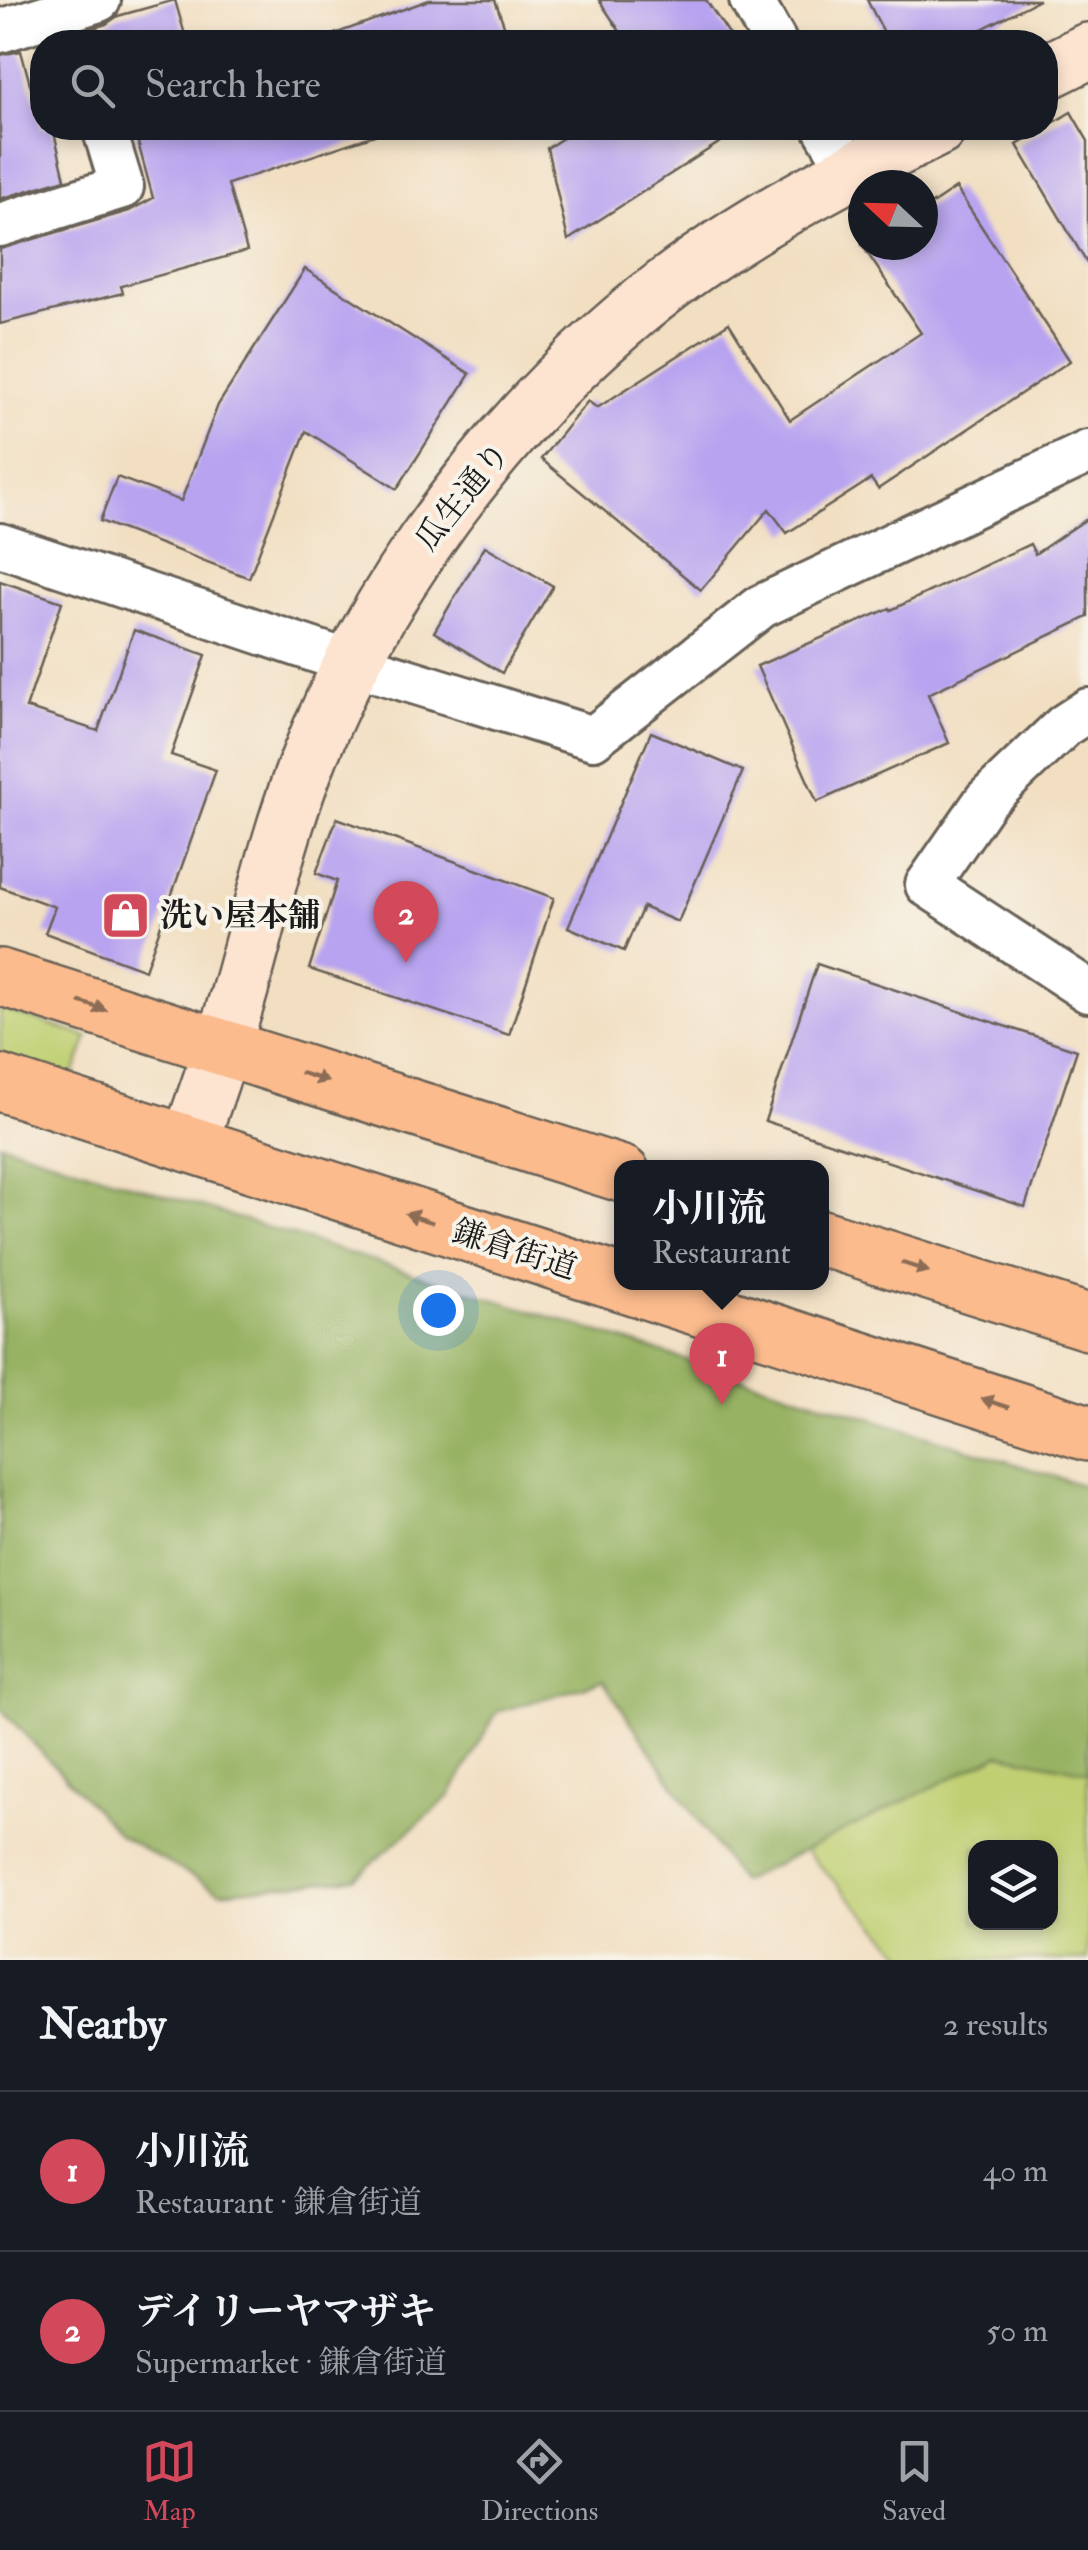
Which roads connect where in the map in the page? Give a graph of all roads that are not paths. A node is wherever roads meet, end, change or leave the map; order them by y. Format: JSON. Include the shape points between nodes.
{"nodes":[{"id":1,"x":750,"y":0,"type":"edge"},
{"id":2,"x":83,"y":17,"type":"edge"},
{"id":3,"x":769,"y":30,"type":"edge"},
{"id":4,"x":0,"y":31,"type":"edge"},
{"id":5,"x":1088,"y":51,"type":"edge"},
{"id":6,"x":1058,"y":66,"type":"edge"},
{"id":7,"x":108,"y":140,"type":"edge"},
{"id":8,"x":883,"y":140,"type":"edge"},
{"id":9,"x":838,"y":150,"type":"edge"},
{"id":10,"x":0,"y":224,"type":"edge"},
{"id":11,"x":1088,"y":452,"type":"edge"},
{"id":12,"x":0,"y":544,"type":"edge"},
{"id":13,"x":352,"y":662,"type":"junction"},
{"id":14,"x":1088,"y":710,"type":"edge"},
{"id":15,"x":0,"y":977,"type":"edge"},
{"id":16,"x":1088,"y":992,"type":"edge"},
{"id":17,"x":221,"y":1048,"type":"junction"},
{"id":18,"x":0,"y":1084,"type":"edge"},
{"id":19,"x":190,"y":1144,"type":"junction"},
{"id":20,"x":614,"y":1171,"type":"edge"},
{"id":21,"x":829,"y":1240,"type":"edge"},
{"id":22,"x":614,"y":1280,"type":"edge"},
{"id":23,"x":644,"y":1290,"type":"edge"},
{"id":24,"x":1087,"y":1316,"type":"edge"},
{"id":25,"x":1088,"y":1433,"type":"edge"}],
"edges":[{"from":1,"to":3,"type":"street"},
{"from":2,"to":4,"type":"street"},
{"from":5,"to":6,"type":"street"},
{"from":7,"to":10,"type":"street","via":[[122,186]]},
{"from":8,"to":9,"type":"street","name":"瓜生通り"},
{"from":9,"to":13,"type":"street","name":"瓜生通り","via":[[645,303],[558,382],[412,558]]},
{"from":11,"to":13,"type":"street","via":[[762,606],[593,738]]},
{"from":12,"to":13,"type":"street"},
{"from":13,"to":17,"type":"street","name":"瓜生通り","via":[[274,854]]},
{"from":14,"to":16,"type":"street","via":[[986,800],[927,884]]},
{"from":15,"to":17,"type":"main road","one_way":true},
{"from":17,"to":19,"type":"street","name":"瓜生通り"},
{"from":17,"to":20,"type":"main road","one_way":true},
{"from":18,"to":19,"type":"main road","name":"鎌倉街道"},
{"from":22,"to":19,"type":"main road","name":"鎌倉街道","one_way":true},
{"from":21,"to":24,"type":"main road","one_way":true},
{"from":25,"to":23,"type":"main road","name":"鎌倉街道","one_way":true}]}
